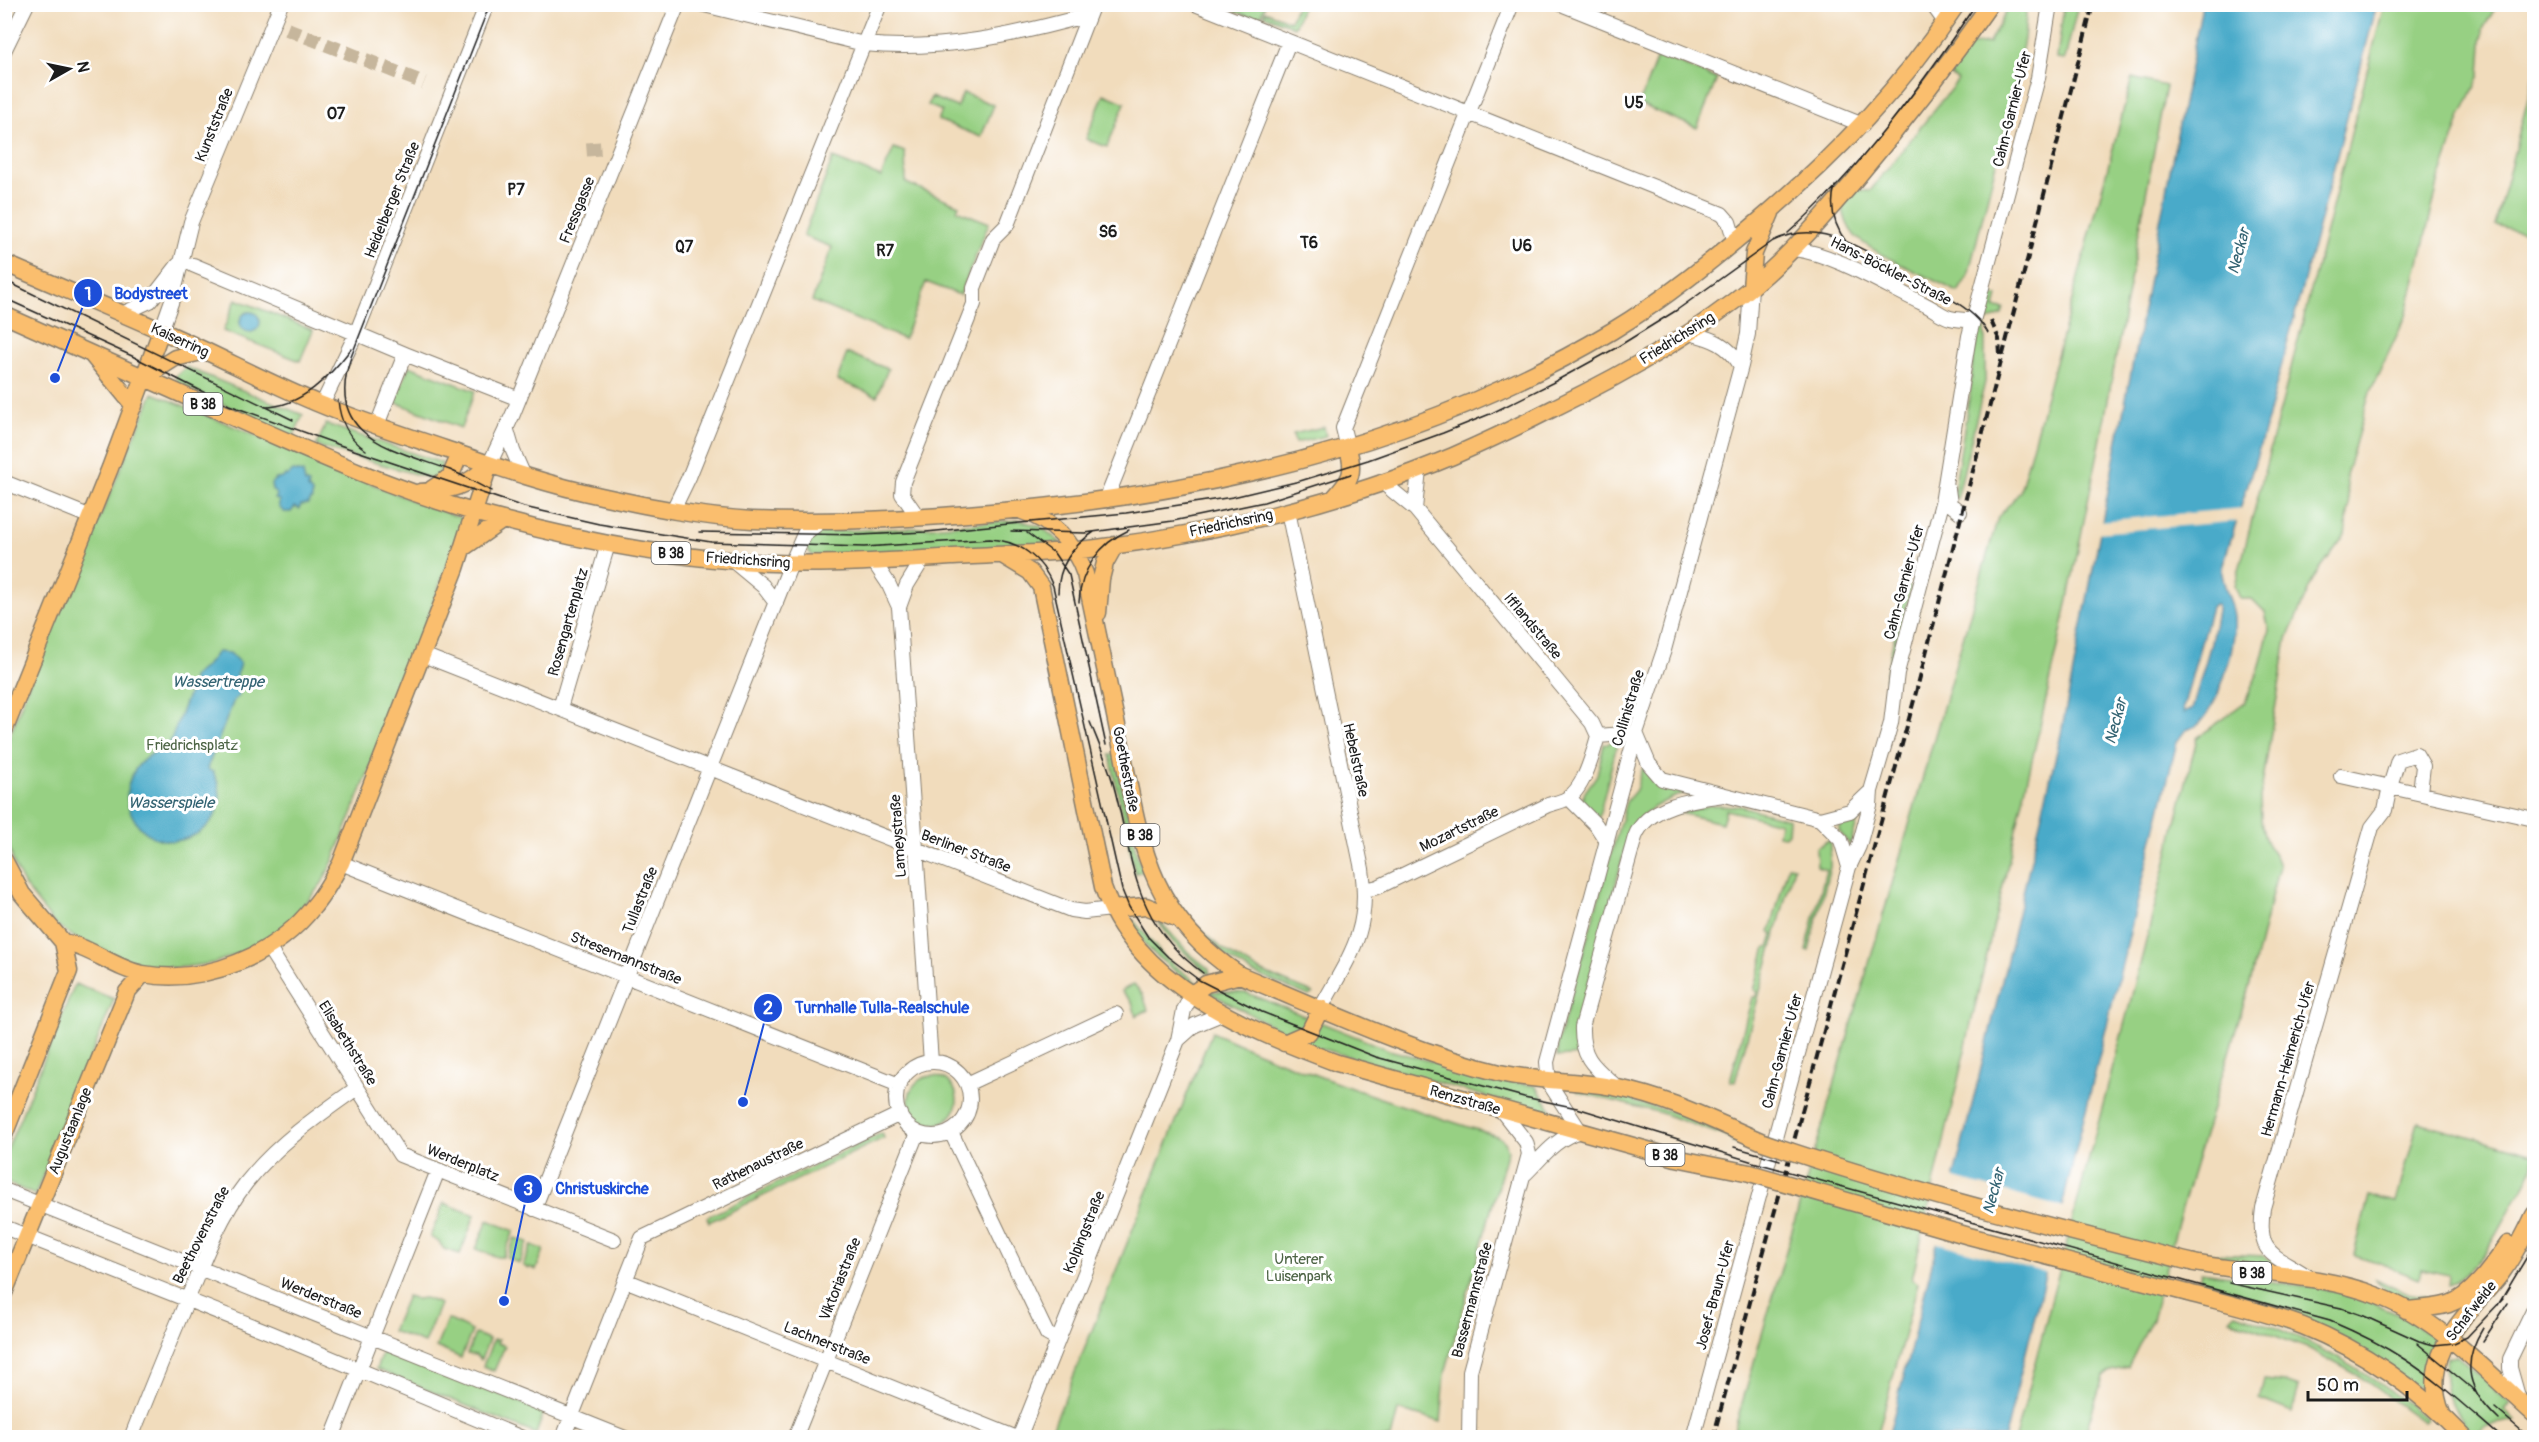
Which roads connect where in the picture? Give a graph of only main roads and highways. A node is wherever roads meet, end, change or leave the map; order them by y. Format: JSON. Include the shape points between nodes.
{"nodes":[{"id":1,"x":1958,"y":4,"type":"edge"},
{"id":2,"x":1990,"y":4,"type":"edge"},
{"id":3,"x":1772,"y":210,"type":"junction"},
{"id":4,"x":4,"y":263,"type":"edge"},
{"id":5,"x":1751,"y":287,"type":"junction"},
{"id":6,"x":4,"y":315,"type":"edge"},
{"id":7,"x":162,"y":331,"type":"junction"},
{"id":8,"x":206,"y":351,"type":"junction"},
{"id":9,"x":92,"y":354,"type":"junction"},
{"id":10,"x":145,"y":377,"type":"junction"},
{"id":11,"x":134,"y":406,"type":"junction"},
{"id":12,"x":1348,"y":448,"type":"junction"},
{"id":13,"x":460,"y":454,"type":"junction"},
{"id":14,"x":489,"y":465,"type":"junction"},
{"id":15,"x":468,"y":483,"type":"junction"},
{"id":16,"x":428,"y":491,"type":"junction"},
{"id":17,"x":409,"y":492,"type":"junction"},
{"id":18,"x":1333,"y":498,"type":"junction"},
{"id":19,"x":1019,"y":510,"type":"junction"},
{"id":20,"x":474,"y":512,"type":"junction"},
{"id":21,"x":503,"y":520,"type":"junction"},
{"id":22,"x":1115,"y":545,"type":"junction"},
{"id":23,"x":463,"y":548,"type":"junction"},
{"id":24,"x":1074,"y":550,"type":"junction"},
{"id":25,"x":1001,"y":555,"type":"junction"},
{"id":26,"x":1094,"y":622,"type":"junction"},
{"id":27,"x":5,"y":729,"type":"edge"},
{"id":28,"x":4,"y":860,"type":"edge"},
{"id":29,"x":1112,"y":909,"type":"junction"},
{"id":30,"x":1176,"y":918,"type":"junction"},
{"id":31,"x":63,"y":942,"type":"junction"},
{"id":32,"x":143,"y":974,"type":"junction"},
{"id":33,"x":1240,"y":975,"type":"junction"},
{"id":34,"x":1192,"y":994,"type":"junction"},
{"id":35,"x":1321,"y":1008,"type":"junction"},
{"id":36,"x":1284,"y":1043,"type":"junction"},
{"id":37,"x":4,"y":1135,"type":"edge"},
{"id":38,"x":2535,"y":1215,"type":"edge"},
{"id":39,"x":4,"y":1293,"type":"edge"},
{"id":40,"x":2406,"y":1310,"type":"junction"},
{"id":41,"x":2448,"y":1338,"type":"junction"},
{"id":42,"x":2442,"y":1414,"type":"junction"},
{"id":43,"x":2535,"y":1414,"type":"edge"},
{"id":44,"x":2465,"y":1437,"type":"edge"}],
"edges":[{"from":1,"to":3,"type":"main road","via":[[1912,69],[1863,125]]},
{"from":2,"to":5,"type":"main road","name":"Friedrichsring","via":[[1895,133],[1794,249]]},
{"from":3,"to":5,"type":"main road","via":[[1754,253]]},
{"from":3,"to":12,"type":"main road","via":[[1676,288],[1571,354],[1444,414]]},
{"from":4,"to":7,"type":"main road","name":"Kaiserring","number":"B 38"},
{"from":5,"to":18,"type":"main road","name":"Friedrichsring","via":[[1689,333],[1588,392],[1480,444]]},
{"from":6,"to":9,"type":"main road","number":"B 38"},
{"from":7,"to":8,"type":"main road","name":"Kaiserring","number":"B 38"},
{"from":7,"to":10,"type":"main road"},
{"from":8,"to":10,"type":"main road","via":[[175,358]]},
{"from":8,"to":13,"type":"main road","name":"Kaiserring","number":"B 38","via":[[322,405]]},
{"from":9,"to":10,"type":"main road","number":"B 38"},
{"from":9,"to":11,"type":"main road"},
{"from":10,"to":11,"type":"main road"},
{"from":10,"to":17,"type":"main road","name":"Friedrichsring","number":"B 38"},
{"from":11,"to":27,"type":"main road"},
{"from":12,"to":18,"type":"main road","via":[[1352,474]]},
{"from":12,"to":19,"type":"main road","via":[[1232,477],[1106,500]]},
{"from":13,"to":14,"type":"main road","number":"B 38"},
{"from":13,"to":15,"type":"main road"},
{"from":13,"to":16,"type":"main road","via":[[450,477]]},
{"from":14,"to":15,"type":"main road"},
{"from":14,"to":19,"type":"main road","number":"B 38","via":[[596,495],[754,520],[918,517]]},
{"from":14,"to":20,"type":"main road"},
{"from":15,"to":16,"type":"main road","via":[[453,490]]},
{"from":15,"to":20,"type":"main road"},
{"from":16,"to":17,"type":"main road"},
{"from":17,"to":20,"type":"main road","name":"Friedrichsring","number":"B 38"},
{"from":18,"to":22,"type":"main road","name":"Friedrichsring","via":[[1288,511]]},
{"from":19,"to":24,"type":"main road","number":"B 38","via":[[1047,521]]},
{"from":20,"to":21,"type":"main road","name":"Friedrichsring","number":"B 38"},
{"from":20,"to":23,"type":"main road"},
{"from":21,"to":23,"type":"main road"},
{"from":21,"to":25,"type":"main road","name":"Friedrichsring","number":"B 38","via":[[608,544],[734,561],[791,564]]},
{"from":22,"to":24,"type":"main road","name":"Friedrichsring"},
{"from":22,"to":26,"type":"main road","via":[[1105,563],[1100,608]]},
{"from":23,"to":32,"type":"main road","via":[[341,863],[314,906],[268,947],[239,962],[203,972]]},
{"from":24,"to":25,"type":"main road","name":"Friedrichsring","number":"B 38"},
{"from":24,"to":26,"type":"main road","name":"Goethestraße","number":"B 38","via":[[1085,574]]},
{"from":25,"to":29,"type":"main road","number":"B 38","via":[[1030,572],[1041,586],[1103,887]]},
{"from":26,"to":30,"type":"main road","name":"Goethestraße","number":"B 38","via":[[1143,850]]},
{"from":28,"to":31,"type":"main road","via":[[22,894]]},
{"from":29,"to":30,"type":"main road","via":[[1146,906]]},
{"from":29,"to":34,"type":"main road","number":"B 38","via":[[1146,958]]},
{"from":30,"to":33,"type":"main road","name":"Goethestraße","number":"B 38","via":[[1216,960]]},
{"from":31,"to":32,"type":"main road"},
{"from":31,"to":37,"type":"main road","via":[[69,970],[65,986]]},
{"from":32,"to":39,"type":"main road","name":"Augustaanlage","via":[[126,992]]},
{"from":33,"to":34,"type":"main road","via":[[1207,984]]},
{"from":33,"to":35,"type":"main road","name":"Goethestraße","number":"B 38"},
{"from":34,"to":36,"type":"main road","name":"Renzstraße","number":"B 38"},
{"from":35,"to":36,"type":"main road","via":[[1309,1032]]},
{"from":35,"to":40,"type":"main road","number":"B 38","bridge":true,"via":[[1408,1044],[1501,1073],[1618,1088],[1669,1102],[1834,1166],[1988,1210],[2194,1263],[2311,1279],[2370,1293]]},
{"from":36,"to":42,"type":"main road","name":"Renzstraße","number":"B 38","bridge":true,"via":[[1337,1063],[1501,1110],[1676,1158],[1750,1173],[2288,1321],[2384,1368]]},
{"from":38,"to":40,"type":"main road","via":[[2523,1223],[2472,1288],[2456,1301]]},
{"from":38,"to":41,"type":"main road","name":"Schafweide","via":[[2518,1249]]},
{"from":40,"to":41,"type":"main road","number":"B 38"},
{"from":41,"to":42,"type":"main road","name":"Schafweide","via":[[2437,1366],[2437,1397]]},
{"from":41,"to":43,"type":"main road","number":"B 38"},
{"from":42,"to":44,"type":"main road","number":"B 38"}]}
